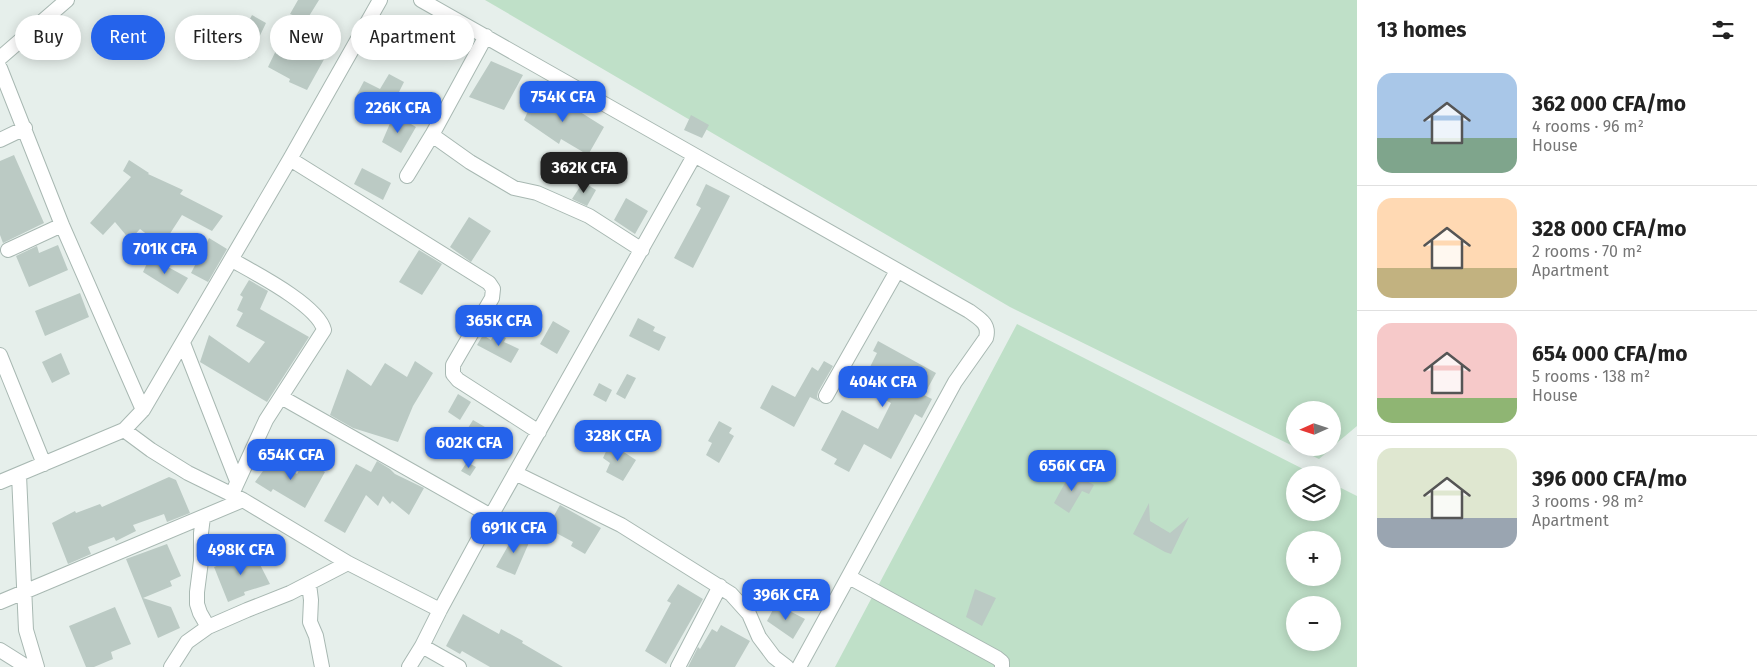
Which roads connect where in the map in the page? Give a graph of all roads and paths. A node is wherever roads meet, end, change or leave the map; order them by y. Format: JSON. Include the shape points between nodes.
{"nodes":[{"id":1,"x":68,"y":0,"type":"edge"},
{"id":2,"x":380,"y":0,"type":"edge"},
{"id":3,"x":420,"y":0,"type":"edge"},
{"id":4,"x":486,"y":36,"type":"junction"},
{"id":5,"x":0,"y":58,"type":"edge"},
{"id":6,"x":0,"y":68,"type":"edge"},
{"id":7,"x":25,"y":128,"type":"junction"},
{"id":8,"x":432,"y":135,"type":"junction"},
{"id":9,"x":0,"y":140,"type":"edge"},
{"id":10,"x":694,"y":156,"type":"junction"},
{"id":11,"x":290,"y":159,"type":"junction"},
{"id":12,"x":408,"y":176,"type":"dead end"},
{"id":13,"x":62,"y":225,"type":"junction"},
{"id":14,"x":8,"y":250,"type":"dead end"},
{"id":15,"x":642,"y":250,"type":"junction"},
{"id":16,"x":232,"y":260,"type":"junction"},
{"id":17,"x":898,"y":271,"type":"junction"},
{"id":18,"x":183,"y":343,"type":"junction"},
{"id":19,"x":0,"y":356,"type":"edge"},
{"id":20,"x":826,"y":396,"type":"dead end"},
{"id":21,"x":281,"y":397,"type":"junction"},
{"id":22,"x":143,"y":410,"type":"junction"},
{"id":23,"x":124,"y":430,"type":"junction"},
{"id":24,"x":539,"y":432,"type":"junction"},
{"id":25,"x":44,"y":464,"type":"junction"},
{"id":26,"x":515,"y":473,"type":"junction"},
{"id":27,"x":19,"y":475,"type":"junction"},
{"id":28,"x":0,"y":482,"type":"edge"},
{"id":29,"x":237,"y":491,"type":"junction"},
{"id":30,"x":491,"y":516,"type":"junction"},
{"id":31,"x":203,"y":517,"type":"junction"},
{"id":32,"x":348,"y":563,"type":"junction"},
{"id":33,"x":849,"y":577,"type":"junction"},
{"id":34,"x":309,"y":584,"type":"junction"},
{"id":35,"x":720,"y":586,"type":"junction"},
{"id":36,"x":24,"y":592,"type":"junction"},
{"id":37,"x":0,"y":602,"type":"edge"},
{"id":38,"x":440,"y":610,"type":"junction"},
{"id":39,"x":208,"y":627,"type":"junction"},
{"id":40,"x":422,"y":646,"type":"junction"},
{"id":41,"x":0,"y":650,"type":"edge"},
{"id":42,"x":798,"y":666,"type":"edge"},
{"id":43,"x":27,"y":667,"type":"edge"},
{"id":44,"x":37,"y":667,"type":"edge"},
{"id":45,"x":172,"y":667,"type":"edge"},
{"id":46,"x":322,"y":667,"type":"edge"},
{"id":47,"x":409,"y":667,"type":"edge"},
{"id":48,"x":459,"y":667,"type":"edge"},
{"id":49,"x":678,"y":667,"type":"edge"},
{"id":50,"x":1002,"y":667,"type":"edge"}],
"edges":[{"from":1,"to":5,"type":"street"},
{"from":2,"to":11,"type":"street"},
{"from":3,"to":4,"type":"street"},
{"from":4,"to":8,"type":"street"},
{"from":4,"to":10,"type":"street"},
{"from":6,"to":7,"type":"street"},
{"from":7,"to":9,"type":"street"},
{"from":7,"to":13,"type":"street"},
{"from":8,"to":12,"type":"street"},
{"from":8,"to":15,"type":"street","via":[[514,188],[536,193],[589,216]]},
{"from":10,"to":15,"type":"street"},
{"from":10,"to":17,"type":"street"},
{"from":11,"to":16,"type":"street"},
{"from":11,"to":24,"type":"street","via":[[488,283],[493,289],[492,298],[453,364],[452,374]]},
{"from":13,"to":14,"type":"street"},
{"from":13,"to":22,"type":"street"},
{"from":15,"to":24,"type":"street"},
{"from":16,"to":18,"type":"street"},
{"from":16,"to":21,"type":"street","via":[[285,290],[322,323],[324,330]]},
{"from":17,"to":20,"type":"street"},
{"from":17,"to":33,"type":"street","via":[[969,311],[986,325],[988,331],[955,382]]},
{"from":18,"to":22,"type":"street"},
{"from":18,"to":29,"type":"street"},
{"from":19,"to":25,"type":"street"},
{"from":21,"to":29,"type":"street","via":[[266,420]]},
{"from":21,"to":30,"type":"street"},
{"from":22,"to":23,"type":"street"},
{"from":23,"to":25,"type":"street"},
{"from":23,"to":29,"type":"street","via":[[188,473]]},
{"from":24,"to":26,"type":"street"},
{"from":25,"to":27,"type":"street"},
{"from":26,"to":30,"type":"street"},
{"from":26,"to":35,"type":"street","via":[[621,525]]},
{"from":27,"to":28,"type":"street"},
{"from":27,"to":36,"type":"street"},
{"from":29,"to":31,"type":"street"},
{"from":29,"to":32,"type":"street"},
{"from":30,"to":38,"type":"street"},
{"from":31,"to":36,"type":"street"},
{"from":31,"to":39,"type":"street","via":[[197,604]]},
{"from":32,"to":34,"type":"street"},
{"from":32,"to":38,"type":"street"},
{"from":33,"to":42,"type":"street"},
{"from":33,"to":50,"type":"street","via":[[997,658]]},
{"from":34,"to":39,"type":"street"},
{"from":34,"to":46,"type":"street","via":[[310,622]]},
{"from":35,"to":42,"type":"street","via":[[749,614],[759,637],[774,657]]},
{"from":35,"to":49,"type":"street"},
{"from":36,"to":37,"type":"street"},
{"from":36,"to":44,"type":"street","via":[[26,630]]},
{"from":38,"to":40,"type":"street"},
{"from":39,"to":45,"type":"street","via":[[187,642]]},
{"from":40,"to":47,"type":"street"},
{"from":40,"to":48,"type":"street"},
{"from":41,"to":43,"type":"street"}]}
